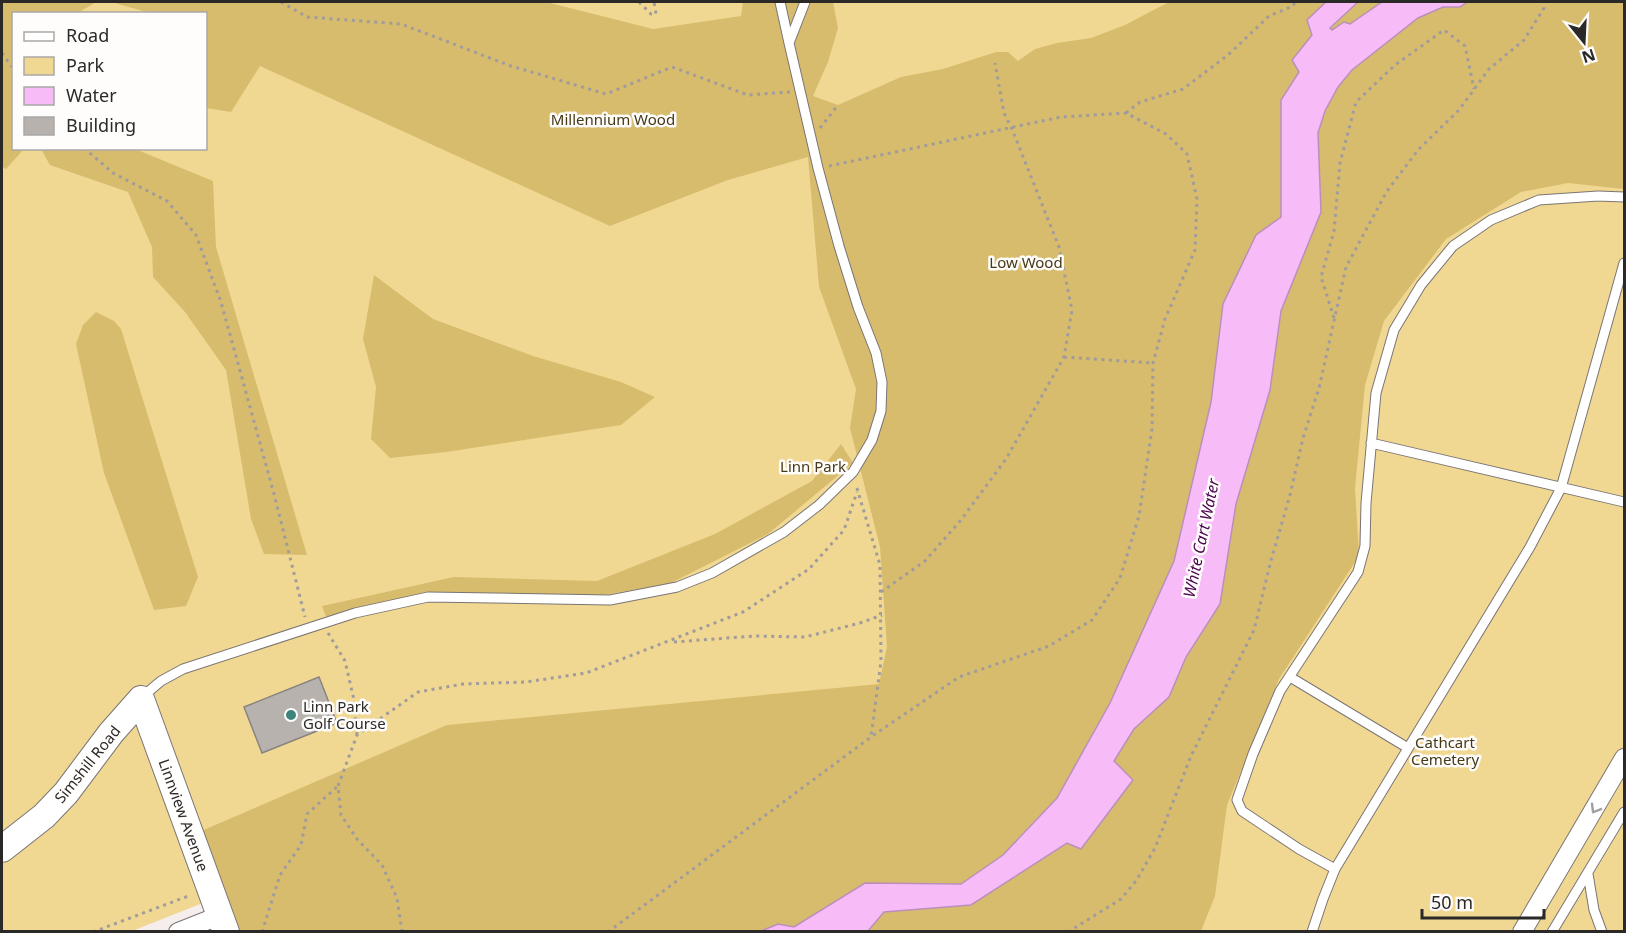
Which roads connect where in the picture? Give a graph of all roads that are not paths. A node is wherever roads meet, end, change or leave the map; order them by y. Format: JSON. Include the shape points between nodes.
{"nodes":[{"id":1,"x":780,"y":2,"type":"edge"},
{"id":2,"x":805,"y":2,"type":"edge"},
{"id":3,"x":789,"y":43,"type":"junction"},
{"id":4,"x":1624,"y":197,"type":"edge"},
{"id":5,"x":1624,"y":263,"type":"edge"},
{"id":6,"x":1371,"y":443,"type":"junction"},
{"id":7,"x":1561,"y":488,"type":"junction"},
{"id":8,"x":1624,"y":502,"type":"edge"},
{"id":9,"x":1290,"y":677,"type":"junction"},
{"id":10,"x":141,"y":699,"type":"junction"},
{"id":11,"x":1408,"y":748,"type":"junction"},
{"id":12,"x":1624,"y":758,"type":"edge"},
{"id":13,"x":1624,"y":812,"type":"edge"},
{"id":14,"x":2,"y":849,"type":"edge"},
{"id":15,"x":1335,"y":869,"type":"junction"},
{"id":16,"x":1588,"y":874,"type":"junction"},
{"id":17,"x":221,"y":915,"type":"edge"},
{"id":18,"x":178,"y":932,"type":"edge"},
{"id":19,"x":1312,"y":932,"type":"edge"},
{"id":20,"x":1522,"y":932,"type":"edge"},
{"id":21,"x":1552,"y":932,"type":"edge"},
{"id":22,"x":1602,"y":932,"type":"edge"}],
"edges":[{"from":1,"to":3,"type":"lane"},
{"from":2,"to":3,"type":"lane"},
{"from":3,"to":10,"type":"lane","via":[[839,246],[876,353],[882,382],[881,411],[872,440],[853,472],[784,532],[712,573],[677,587],[610,600],[428,597],[355,613],[183,669],[161,681]]},
{"from":4,"to":6,"type":"lane","via":[[1539,200],[1491,220],[1453,246],[1421,285],[1395,330],[1376,393]]},
{"from":5,"to":7,"type":"lane"},
{"from":6,"to":7,"type":"lane"},
{"from":6,"to":9,"type":"lane","via":[[1365,546],[1358,572]]},
{"from":7,"to":8,"type":"lane"},
{"from":7,"to":11,"type":"lane","via":[[1530,547]]},
{"from":9,"to":11,"type":"lane"},
{"from":9,"to":15,"type":"lane","via":[[1280,691],[1237,800],[1242,811]]},
{"from":10,"to":14,"type":"street","name":"Simshill Road","via":[[66,793]]},
{"from":10,"to":17,"type":"street","name":"Linnview Avenue"},
{"from":11,"to":15,"type":"lane"},
{"from":12,"to":20,"type":"street","one_way":true},
{"from":13,"to":16,"type":"lane"},
{"from":15,"to":19,"type":"lane"},
{"from":16,"to":21,"type":"lane"},
{"from":16,"to":22,"type":"lane"},
{"from":17,"to":18,"type":"street"}]}
